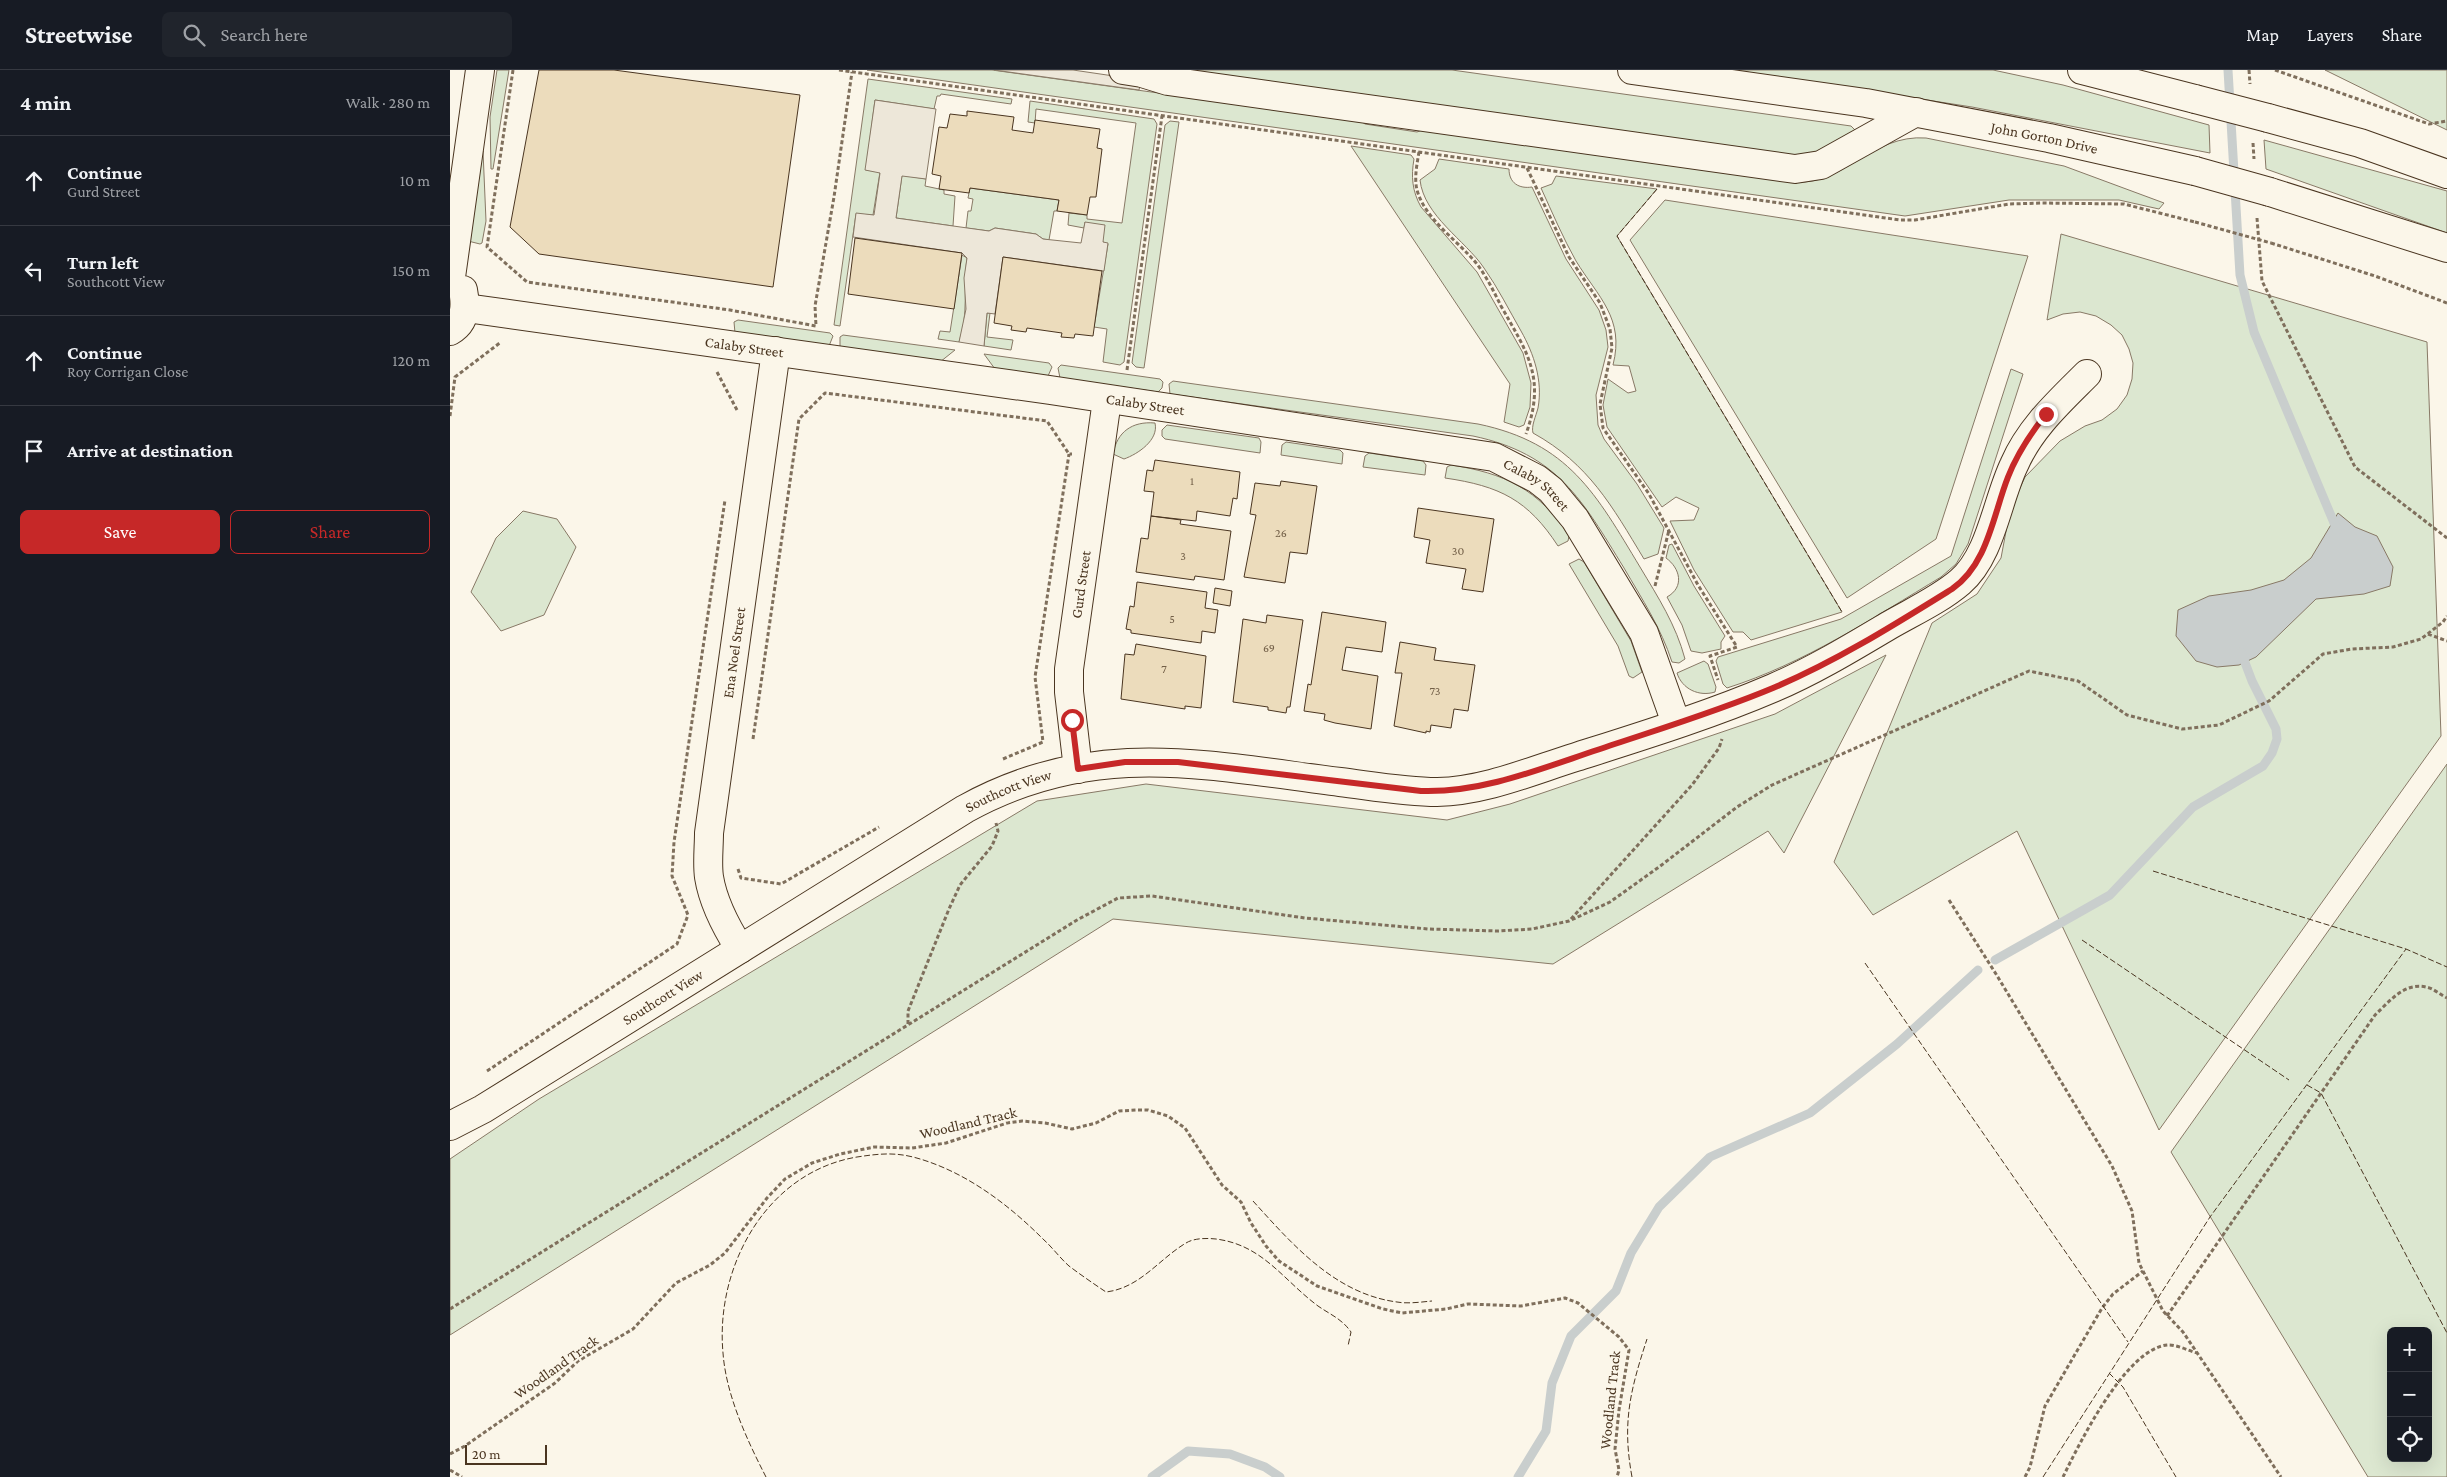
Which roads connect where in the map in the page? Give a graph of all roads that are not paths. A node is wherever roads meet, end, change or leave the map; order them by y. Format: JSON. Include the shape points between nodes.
{"nodes":[{"id":1,"x":480,"y":70,"type":"edge"},
{"id":2,"x":1123,"y":70,"type":"edge"},
{"id":3,"x":1632,"y":70,"type":"edge"},
{"id":4,"x":2082,"y":70,"type":"edge"},
{"id":5,"x":1916,"y":112,"type":"junction"},
{"id":6,"x":2447,"y":174,"type":"edge"},
{"id":7,"x":2447,"y":248,"type":"edge"},
{"id":8,"x":451,"y":276,"type":"edge"},
{"id":9,"x":466,"y":308,"type":"junction"},
{"id":10,"x":450,"y":331,"type":"edge"},
{"id":11,"x":776,"y":351,"type":"junction"},
{"id":12,"x":2087,"y":374,"type":"dead end"},
{"id":13,"x":1107,"y":400,"type":"junction"},
{"id":14,"x":1676,"y":723,"type":"junction"},
{"id":15,"x":1078,"y":769,"type":"junction"},
{"id":16,"x":740,"y":949,"type":"junction"},
{"id":17,"x":450,"y":1126,"type":"edge"}],
"edges":[{"from":1,"to":8,"type":"street"},
{"from":2,"to":5,"type":"street","via":[[1168,81],[1795,169],[1821,165]]},
{"from":3,"to":5,"type":"street","name":"John Gorton Drive"},
{"from":4,"to":6,"type":"street","bridge":true,"via":[[2360,143]]},
{"from":5,"to":7,"type":"street","name":"John Gorton Drive","bridge":true,"via":[[2195,171]]},
{"from":8,"to":9,"type":"street","via":[[463,290]]},
{"from":9,"to":10,"type":"street","via":[[457,327]]},
{"from":9,"to":11,"type":"street","name":"Calaby Street"},
{"from":11,"to":13,"type":"street","name":"Calaby Street"},
{"from":11,"to":16,"type":"street","name":"Ena Noel Street","via":[[708,833],[713,895]]},
{"from":12,"to":14,"type":"street","name":"Southcott View","via":[[2046,414],[2028,438],[2008,478],[1983,549],[1963,580],[1806,673]]},
{"from":13,"to":14,"type":"street","name":"Calaby Street","via":[[1481,454],[1522,469],[1564,504],[1602,562],[1644,633]]},
{"from":13,"to":15,"type":"street","name":"Gurd Street","via":[[1068,682]]},
{"from":14,"to":15,"type":"street","name":"Southcott View","via":[[1495,783],[1440,792],[1399,790],[1178,762],[1125,762]]},
{"from":15,"to":16,"type":"street","name":"Southcott View","via":[[1046,774],[984,798]]},
{"from":16,"to":17,"type":"street","name":"Southcott View","via":[[483,1109]]}]}
